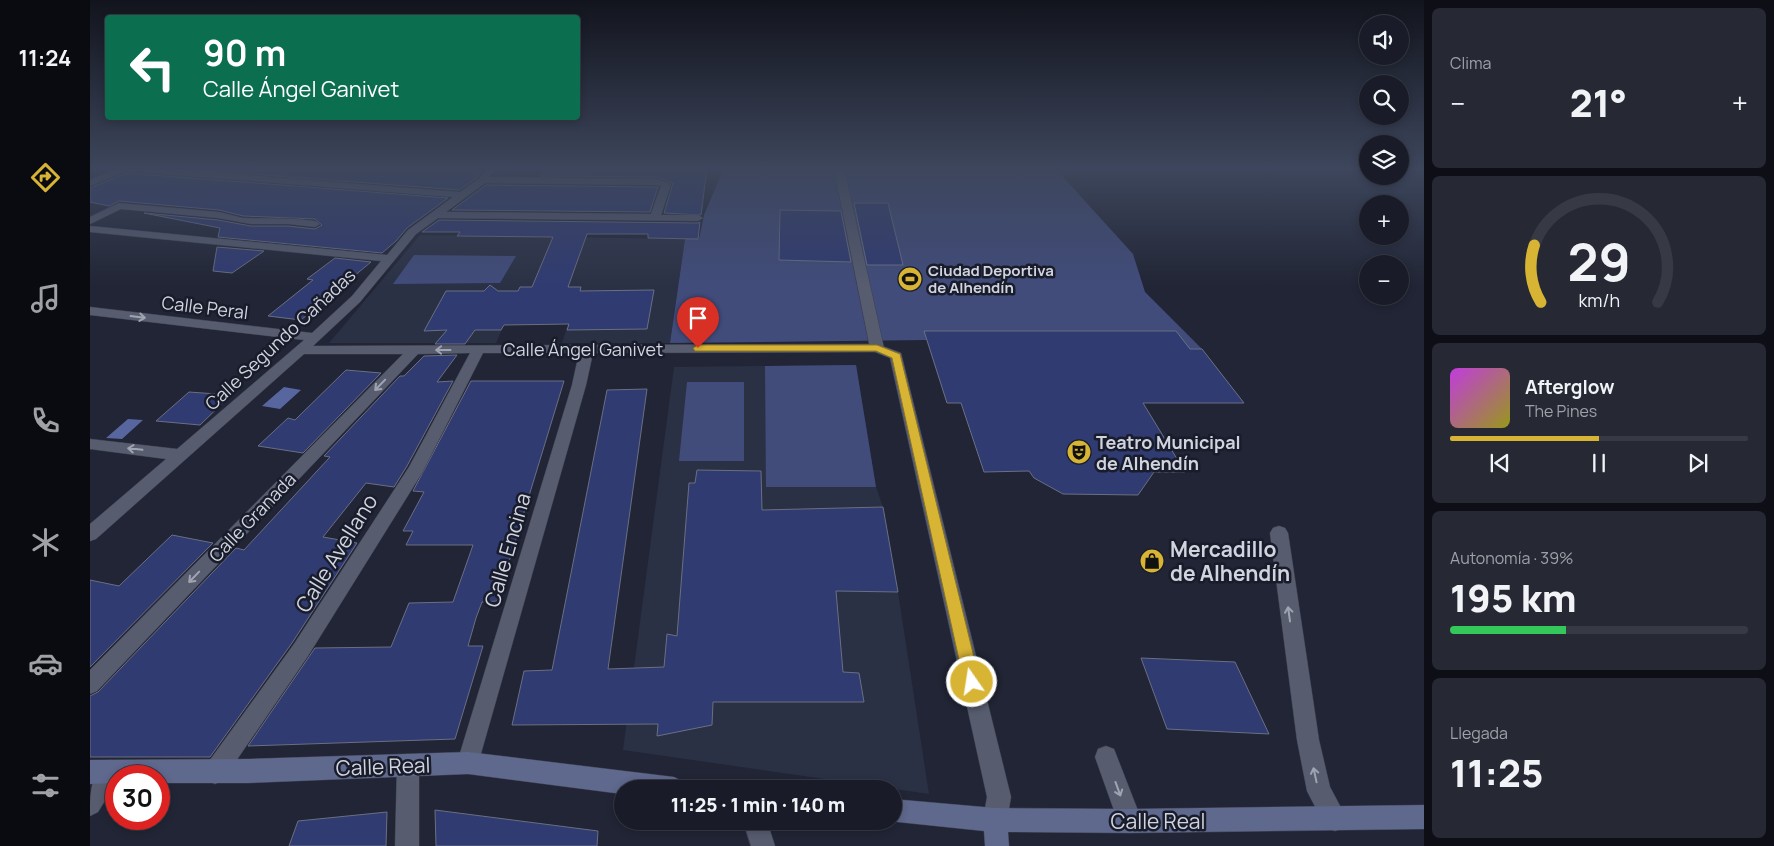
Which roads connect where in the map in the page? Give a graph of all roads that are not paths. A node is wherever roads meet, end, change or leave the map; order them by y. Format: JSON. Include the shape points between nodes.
{"nodes":[{"id":1,"x":116,"y":207,"type":"edge"},
{"id":2,"x":135,"y":207,"type":"edge"},
{"id":3,"x":445,"y":207,"type":"edge"},
{"id":4,"x":659,"y":207,"type":"edge"},
{"id":5,"x":848,"y":207,"type":"edge"},
{"id":6,"x":434,"y":215,"type":"junction"},
{"id":7,"x":656,"y":218,"type":"junction"},
{"id":8,"x":698,"y":218,"type":"dead end"},
{"id":9,"x":90,"y":221,"type":"edge"},
{"id":10,"x":315,"y":224,"type":"dead end"},
{"id":11,"x":90,"y":229,"type":"edge"},
{"id":12,"x":390,"y":259,"type":"junction"},
{"id":13,"x":90,"y":311,"type":"edge"},
{"id":14,"x":315,"y":337,"type":"junction"},
{"id":15,"x":877,"y":348,"type":"junction"},
{"id":16,"x":479,"y":349,"type":"junction"},
{"id":17,"x":587,"y":349,"type":"junction"},
{"id":18,"x":301,"y":350,"type":"junction"},
{"id":19,"x":414,"y":350,"type":"junction"},
{"id":20,"x":90,"y":444,"type":"edge"},
{"id":21,"x":180,"y":454,"type":"junction"},
{"id":22,"x":1279,"y":533,"type":"dead end"},
{"id":23,"x":90,"y":534,"type":"edge"},
{"id":24,"x":90,"y":684,"type":"edge"},
{"id":25,"x":1106,"y":757,"type":"dead end"},
{"id":26,"x":468,"y":763,"type":"junction"},
{"id":27,"x":408,"y":765,"type":"junction"},
{"id":28,"x":100,"y":772,"type":"edge"},
{"id":29,"x":215,"y":772,"type":"junction"},
{"id":30,"x":614,"y":781,"type":"edge"},
{"id":31,"x":90,"y":804,"type":"edge"},
{"id":32,"x":902,"y":812,"type":"edge"},
{"id":33,"x":1424,"y":817,"type":"edge"},
{"id":34,"x":1335,"y":819,"type":"junction"},
{"id":35,"x":995,"y":820,"type":"junction"},
{"id":36,"x":1130,"y":821,"type":"junction"},
{"id":37,"x":758,"y":830,"type":"edge"},
{"id":38,"x":406,"y":846,"type":"edge"},
{"id":39,"x":763,"y":846,"type":"edge"},
{"id":40,"x":997,"y":846,"type":"edge"}],
"edges":[{"from":1,"to":9,"type":"street"},
{"from":2,"to":10,"type":"street","via":[[272,223]]},
{"from":3,"to":6,"type":"street","name":"Calle Segundo Cañadas"},
{"from":4,"to":7,"type":"street"},
{"from":5,"to":15,"type":"street"},
{"from":6,"to":7,"type":"street"},
{"from":6,"to":12,"type":"street","name":"Calle Segundo Cañadas","via":[[412,232]]},
{"from":7,"to":8,"type":"street"},
{"from":11,"to":12,"type":"street"},
{"from":12,"to":14,"type":"street","name":"Calle Segundo Cañadas","via":[[356,299]]},
{"from":13,"to":14,"type":"street","name":"Calle Peral","one_way":true},
{"from":14,"to":18,"type":"street","name":"Calle Segundo Cañadas"},
{"from":15,"to":17,"type":"street","name":"Calle Ángel Ganivet"},
{"from":15,"to":35,"type":"street","via":[[896,356],[999,797]]},
{"from":16,"to":17,"type":"street","name":"Calle Ángel Ganivet"},
{"from":16,"to":19,"type":"street","name":"Calle Ángel Ganivet","one_way":true},
{"from":16,"to":29,"type":"street","name":"Calle Avellano","via":[[411,477],[301,650]]},
{"from":17,"to":26,"type":"street","name":"Calle Encina"},
{"from":18,"to":19,"type":"street","name":"Calle Ángel Ganivet"},
{"from":18,"to":21,"type":"street","name":"Calle Segundo Cañadas"},
{"from":19,"to":24,"type":"street","name":"Calle Granada","one_way":true},
{"from":21,"to":20,"type":"street","one_way":true},
{"from":21,"to":23,"type":"street","name":"Calle Segundo Cañadas"},
{"from":34,"to":22,"type":"street","one_way":true,"via":[[1319,791],[1308,740]]},
{"from":25,"to":36,"type":"street","one_way":true},
{"from":26,"to":27,"type":"street","name":"Calle Real"},
{"from":26,"to":30,"type":"street","name":"Calle Real"},
{"from":27,"to":29,"type":"street","name":"Calle Real"},
{"from":27,"to":38,"type":"street"},
{"from":28,"to":29,"type":"street","name":"Calle Real"},
{"from":28,"to":31,"type":"street"},
{"from":32,"to":35,"type":"street","name":"Calle Real"},
{"from":33,"to":34,"type":"street","name":"Calle Real"},
{"from":34,"to":36,"type":"street","name":"Calle Real"},
{"from":35,"to":36,"type":"street","name":"Calle Real"},
{"from":35,"to":40,"type":"street"},
{"from":37,"to":39,"type":"street"}]}
